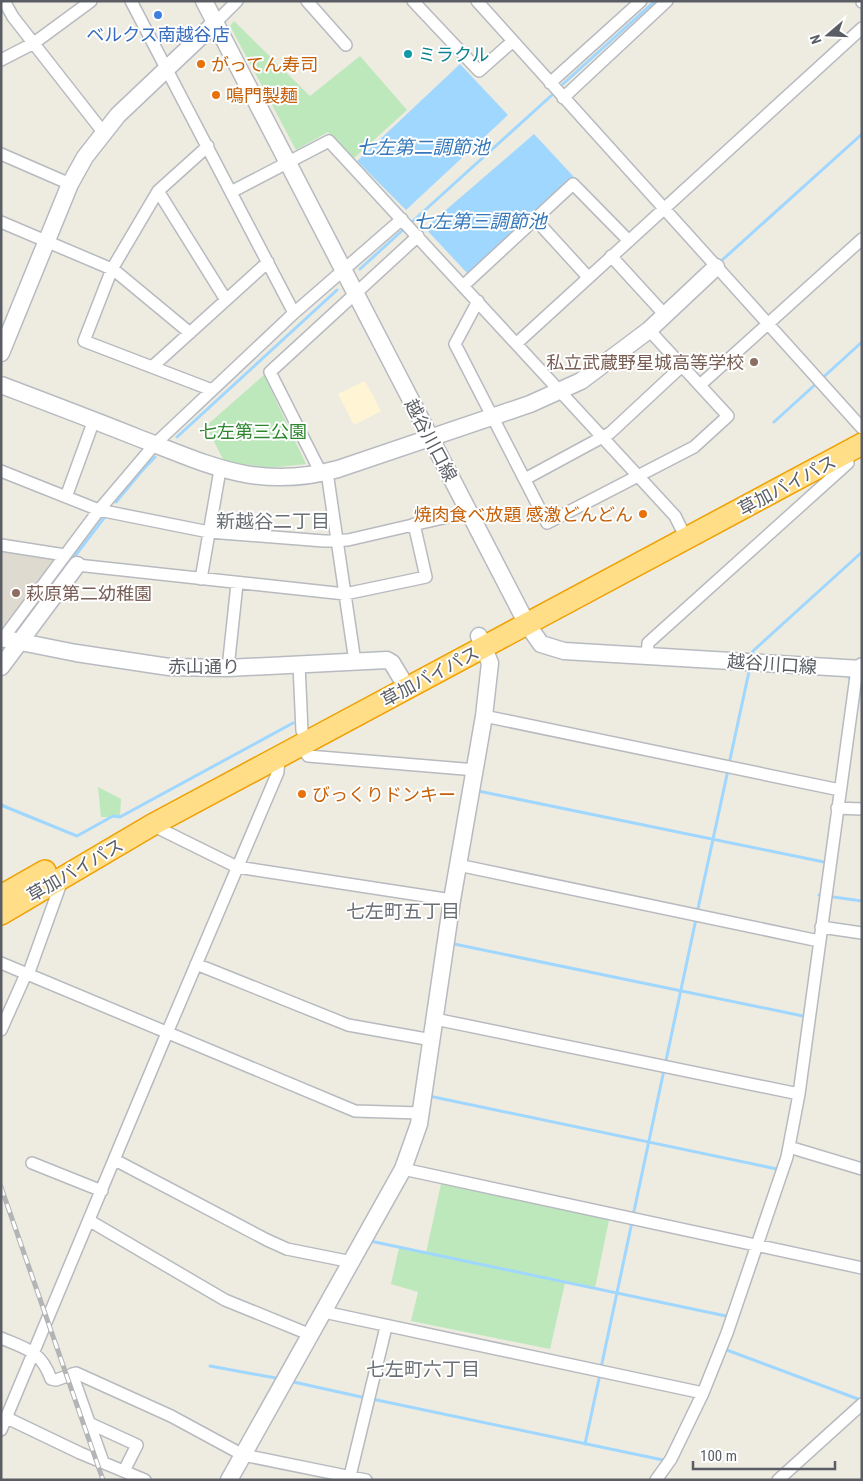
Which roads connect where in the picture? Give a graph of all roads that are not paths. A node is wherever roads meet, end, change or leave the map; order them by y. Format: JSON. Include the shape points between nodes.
{"nodes":[{"id":1,"x":4,"y":1,"type":"edge"},
{"id":2,"x":91,"y":1,"type":"edge"},
{"id":3,"x":131,"y":1,"type":"edge"},
{"id":4,"x":204,"y":1,"type":"edge"},
{"id":5,"x":237,"y":1,"type":"edge"},
{"id":6,"x":307,"y":1,"type":"edge"},
{"id":7,"x":413,"y":1,"type":"edge"},
{"id":8,"x":477,"y":1,"type":"edge"},
{"id":9,"x":667,"y":1,"type":"edge"},
{"id":10,"x":632,"y":4,"type":"edge"},
{"id":11,"x":215,"y":23,"type":"junction"},
{"id":12,"x":862,"y":28,"type":"edge"},
{"id":13,"x":512,"y":42,"type":"junction"},
{"id":14,"x":34,"y":43,"type":"junction"},
{"id":15,"x":346,"y":44,"type":"dead end"},
{"id":16,"x":1,"y":60,"type":"edge"},
{"id":17,"x":167,"y":68,"type":"junction"},
{"id":18,"x":550,"y":83,"type":"junction"},
{"id":19,"x":563,"y":98,"type":"junction"},
{"id":20,"x":103,"y":132,"type":"junction"},
{"id":21,"x":208,"y":146,"type":"junction"},
{"id":22,"x":1,"y":154,"type":"edge"},
{"id":23,"x":287,"y":163,"type":"junction"},
{"id":24,"x":70,"y":184,"type":"junction"},
{"id":25,"x":158,"y":191,"type":"junction"},
{"id":26,"x":231,"y":192,"type":"junction"},
{"id":27,"x":664,"y":210,"type":"junction"},
{"id":28,"x":402,"y":219,"type":"junction"},
{"id":29,"x":536,"y":219,"type":"junction"},
{"id":30,"x":1,"y":222,"type":"edge"},
{"id":31,"x":418,"y":236,"type":"junction"},
{"id":32,"x":862,"y":239,"type":"edge"},
{"id":33,"x":629,"y":241,"type":"junction"},
{"id":34,"x":46,"y":242,"type":"junction"},
{"id":35,"x":612,"y":256,"type":"junction"},
{"id":36,"x":268,"y":262,"type":"junction"},
{"id":37,"x":716,"y":267,"type":"junction"},
{"id":38,"x":112,"y":269,"type":"junction"},
{"id":39,"x":343,"y":270,"type":"junction"},
{"id":40,"x":588,"y":277,"type":"junction"},
{"id":41,"x":464,"y":285,"type":"junction"},
{"id":42,"x":355,"y":294,"type":"junction"},
{"id":43,"x":226,"y":300,"type":"junction"},
{"id":44,"x":478,"y":301,"type":"junction"},
{"id":45,"x":294,"y":313,"type":"junction"},
{"id":46,"x":665,"y":314,"type":"junction"},
{"id":47,"x":767,"y":324,"type":"junction"},
{"id":48,"x":650,"y":330,"type":"junction"},
{"id":49,"x":190,"y":333,"type":"junction"},
{"id":50,"x":517,"y":343,"type":"junction"},
{"id":51,"x":1,"y":353,"type":"edge"},
{"id":52,"x":682,"y":366,"type":"junction"},
{"id":53,"x":152,"y":367,"type":"junction"},
{"id":54,"x":1,"y":385,"type":"edge"},
{"id":55,"x":700,"y":385,"type":"junction"},
{"id":56,"x":212,"y":390,"type":"junction"},
{"id":57,"x":560,"y":391,"type":"junction"},
{"id":58,"x":493,"y":416,"type":"junction"},
{"id":59,"x":94,"y":420,"type":"junction"},
{"id":60,"x":862,"y":429,"type":"edge"},
{"id":61,"x":430,"y":437,"type":"junction"},
{"id":62,"x":603,"y":438,"type":"junction"},
{"id":63,"x":155,"y":444,"type":"junction"},
{"id":64,"x":862,"y":444,"type":"edge"},
{"id":65,"x":843,"y":455,"type":"junction"},
{"id":66,"x":220,"y":470,"type":"junction"},
{"id":67,"x":1,"y":471,"type":"edge"},
{"id":68,"x":324,"y":472,"type":"junction"},
{"id":69,"x":638,"y":476,"type":"junction"},
{"id":70,"x":525,"y":479,"type":"junction"},
{"id":71,"x":66,"y":497,"type":"junction"},
{"id":72,"x":99,"y":510,"type":"junction"},
{"id":73,"x":469,"y":512,"type":"junction"},
{"id":74,"x":414,"y":524,"type":"junction"},
{"id":75,"x":681,"y":528,"type":"junction"},
{"id":76,"x":209,"y":532,"type":"junction"},
{"id":77,"x":337,"y":540,"type":"junction"},
{"id":78,"x":1,"y":545,"type":"edge"},
{"id":79,"x":71,"y":560,"type":"junction"},
{"id":80,"x":201,"y":579,"type":"junction"},
{"id":81,"x":237,"y":584,"type":"junction"},
{"id":82,"x":345,"y":594,"type":"junction"},
{"id":83,"x":525,"y":618,"type":"junction"},
{"id":84,"x":2,"y":639,"type":"edge"},
{"id":85,"x":482,"y":642,"type":"junction"},
{"id":86,"x":19,"y":643,"type":"junction"},
{"id":87,"x":647,"y":656,"type":"junction"},
{"id":88,"x":355,"y":662,"type":"junction"},
{"id":89,"x":298,"y":665,"type":"junction"},
{"id":90,"x":1,"y":667,"type":"edge"},
{"id":91,"x":860,"y":667,"type":"edge"},
{"id":92,"x":228,"y":668,"type":"junction"},
{"id":93,"x":401,"y":678,"type":"junction"},
{"id":94,"x":484,"y":716,"type":"junction"},
{"id":95,"x":302,"y":738,"type":"junction"},
{"id":96,"x":279,"y":757,"type":"junction"},
{"id":97,"x":476,"y":770,"type":"junction"},
{"id":98,"x":840,"y":790,"type":"junction"},
{"id":99,"x":837,"y":808,"type":"junction"},
{"id":100,"x":862,"y":809,"type":"edge"},
{"id":101,"x":152,"y":826,"type":"junction"},
{"id":102,"x":458,"y":865,"type":"junction"},
{"id":103,"x":237,"y":867,"type":"junction"},
{"id":104,"x":58,"y":878,"type":"junction"},
{"id":105,"x":1,"y":896,"type":"edge"},
{"id":106,"x":452,"y":900,"type":"junction"},
{"id":107,"x":1,"y":914,"type":"edge"},
{"id":108,"x":821,"y":927,"type":"junction"},
{"id":109,"x":862,"y":933,"type":"edge"},
{"id":110,"x":819,"y":941,"type":"junction"},
{"id":111,"x":1,"y":963,"type":"edge"},
{"id":112,"x":196,"y":964,"type":"junction"},
{"id":113,"x":27,"y":975,"type":"junction"},
{"id":114,"x":435,"y":1019,"type":"junction"},
{"id":115,"x":1,"y":1030,"type":"edge"},
{"id":116,"x":167,"y":1032,"type":"junction"},
{"id":117,"x":432,"y":1040,"type":"junction"},
{"id":118,"x":799,"y":1094,"type":"junction"},
{"id":119,"x":420,"y":1113,"type":"junction"},
{"id":120,"x":789,"y":1147,"type":"junction"},
{"id":121,"x":115,"y":1160,"type":"junction"},
{"id":122,"x":32,"y":1163,"type":"dead end"},
{"id":123,"x":403,"y":1169,"type":"junction"},
{"id":124,"x":862,"y":1169,"type":"edge"},
{"id":125,"x":102,"y":1191,"type":"junction"},
{"id":126,"x":90,"y":1221,"type":"junction"},
{"id":127,"x":758,"y":1244,"type":"junction"},
{"id":128,"x":352,"y":1262,"type":"junction"},
{"id":129,"x":862,"y":1268,"type":"edge"},
{"id":130,"x":324,"y":1312,"type":"junction"},
{"id":131,"x":386,"y":1327,"type":"junction"},
{"id":132,"x":311,"y":1335,"type":"junction"},
{"id":133,"x":1,"y":1338,"type":"edge"},
{"id":134,"x":35,"y":1353,"type":"junction"},
{"id":135,"x":72,"y":1374,"type":"junction"},
{"id":136,"x":703,"y":1393,"type":"junction"},
{"id":137,"x":862,"y":1404,"type":"edge"},
{"id":138,"x":7,"y":1418,"type":"junction"},
{"id":139,"x":89,"y":1422,"type":"junction"},
{"id":140,"x":1,"y":1430,"type":"edge"},
{"id":141,"x":243,"y":1454,"type":"junction"},
{"id":142,"x":103,"y":1462,"type":"junction"},
{"id":143,"x":124,"y":1471,"type":"junction"},
{"id":144,"x":350,"y":1478,"type":"edge"},
{"id":145,"x":145,"y":1480,"type":"edge"},
{"id":146,"x":229,"y":1480,"type":"edge"},
{"id":147,"x":366,"y":1480,"type":"edge"},
{"id":148,"x":656,"y":1480,"type":"edge"},
{"id":149,"x":778,"y":1480,"type":"edge"}],
"edges":[{"from":1,"to":14,"type":"street"},
{"from":2,"to":14,"type":"street"},
{"from":3,"to":17,"type":"street"},
{"from":4,"to":11,"type":"street","name":"越谷川口線"},
{"from":5,"to":11,"type":"street"},
{"from":6,"to":15,"type":"street"},
{"from":7,"to":13,"type":"street","via":[[479,71]]},
{"from":8,"to":13,"type":"street"},
{"from":9,"to":19,"type":"street"},
{"from":10,"to":18,"type":"street"},
{"from":11,"to":17,"type":"street"},
{"from":11,"to":23,"type":"street","name":"越谷川口線"},
{"from":12,"to":27,"type":"street"},
{"from":13,"to":18,"type":"street"},
{"from":14,"to":16,"type":"street"},
{"from":14,"to":20,"type":"street"},
{"from":17,"to":20,"type":"street"},
{"from":17,"to":21,"type":"street"},
{"from":18,"to":19,"type":"street"},
{"from":19,"to":27,"type":"street"},
{"from":20,"to":24,"type":"street"},
{"from":21,"to":25,"type":"street"},
{"from":21,"to":26,"type":"street"},
{"from":22,"to":24,"type":"street"},
{"from":23,"to":26,"type":"street"},
{"from":23,"to":28,"type":"street","via":[[329,141]]},
{"from":23,"to":39,"type":"street","name":"越谷川口線"},
{"from":24,"to":34,"type":"street"},
{"from":25,"to":38,"type":"street"},
{"from":25,"to":43,"type":"street"},
{"from":26,"to":36,"type":"street"},
{"from":27,"to":33,"type":"street"},
{"from":27,"to":37,"type":"street"},
{"from":28,"to":31,"type":"street"},
{"from":28,"to":39,"type":"street"},
{"from":29,"to":33,"type":"street","via":[[573,184]]},
{"from":29,"to":40,"type":"street"},
{"from":29,"to":41,"type":"street"},
{"from":30,"to":34,"type":"street"},
{"from":31,"to":41,"type":"street"},
{"from":31,"to":42,"type":"street"},
{"from":32,"to":47,"type":"street"},
{"from":33,"to":35,"type":"street"},
{"from":34,"to":38,"type":"street"},
{"from":34,"to":51,"type":"street"},
{"from":35,"to":40,"type":"street"},
{"from":35,"to":46,"type":"street"},
{"from":36,"to":43,"type":"street"},
{"from":36,"to":45,"type":"street"},
{"from":37,"to":46,"type":"street"},
{"from":37,"to":47,"type":"street"},
{"from":38,"to":49,"type":"street"},
{"from":38,"to":53,"type":"street","via":[[84,341]]},
{"from":39,"to":42,"type":"street","name":"越谷川口線"},
{"from":39,"to":45,"type":"street"},
{"from":40,"to":50,"type":"street"},
{"from":41,"to":44,"type":"street"},
{"from":42,"to":61,"type":"street","name":"越谷川口線"},
{"from":42,"to":68,"type":"street","via":[[270,372]]},
{"from":43,"to":49,"type":"street"},
{"from":44,"to":50,"type":"street"},
{"from":44,"to":58,"type":"street","via":[[455,344]]},
{"from":45,"to":56,"type":"street"},
{"from":46,"to":48,"type":"street"},
{"from":47,"to":55,"type":"street"},
{"from":47,"to":60,"type":"street"},
{"from":48,"to":52,"type":"street"},
{"from":48,"to":57,"type":"street","via":[[601,368]]},
{"from":49,"to":53,"type":"street"},
{"from":50,"to":57,"type":"street"},
{"from":52,"to":55,"type":"street"},
{"from":52,"to":62,"type":"street"},
{"from":53,"to":56,"type":"street"},
{"from":54,"to":59,"type":"street"},
{"from":55,"to":69,"type":"street","via":[[728,416],[694,447]]},
{"from":56,"to":63,"type":"street"},
{"from":57,"to":58,"type":"street"},
{"from":57,"to":62,"type":"street"},
{"from":58,"to":61,"type":"street"},
{"from":58,"to":70,"type":"street"},
{"from":59,"to":63,"type":"street"},
{"from":59,"to":71,"type":"street"},
{"from":60,"to":75,"type":"highway","name":"草加バイパス"},
{"from":61,"to":68,"type":"street"},
{"from":61,"to":73,"type":"street","name":"越谷川口線"},
{"from":62,"to":69,"type":"street"},
{"from":62,"to":70,"type":"street"},
{"from":63,"to":66,"type":"street"},
{"from":63,"to":72,"type":"street"},
{"from":64,"to":65,"type":"highway","name":"草加バイパス"},
{"from":65,"to":83,"type":"highway","name":"草加バイパス"},
{"from":65,"to":87,"type":"street","via":[[848,463],[648,643]]},
{"from":66,"to":68,"type":"street","via":[[284,478]]},
{"from":66,"to":76,"type":"street"},
{"from":67,"to":71,"type":"street"},
{"from":68,"to":77,"type":"street"},
{"from":69,"to":70,"type":"street","via":[[547,523]]},
{"from":69,"to":75,"type":"street","via":[[675,516]]},
{"from":71,"to":72,"type":"street"},
{"from":72,"to":76,"type":"street"},
{"from":72,"to":79,"type":"street"},
{"from":73,"to":74,"type":"street"},
{"from":73,"to":83,"type":"street","name":"越谷川口線"},
{"from":74,"to":77,"type":"street"},
{"from":74,"to":82,"type":"street","via":[[426,577]]},
{"from":75,"to":83,"type":"highway","name":"草加バイパス"},
{"from":76,"to":77,"type":"street"},
{"from":76,"to":80,"type":"street"},
{"from":77,"to":82,"type":"street"},
{"from":78,"to":79,"type":"street"},
{"from":79,"to":80,"type":"street"},
{"from":79,"to":84,"type":"street"},
{"from":79,"to":86,"type":"street"},
{"from":80,"to":81,"type":"street"},
{"from":81,"to":82,"type":"street"},
{"from":81,"to":92,"type":"street"},
{"from":82,"to":88,"type":"street"},
{"from":83,"to":85,"type":"highway","name":"草加バイパス"},
{"from":83,"to":87,"type":"street","name":"越谷川口線","via":[[541,644],[552,649]]},
{"from":84,"to":86,"type":"street","name":"赤山通り"},
{"from":85,"to":93,"type":"highway","name":"草加バイパス"},
{"from":85,"to":94,"type":"street","via":[[490,663]]},
{"from":85,"to":95,"type":"highway","name":"草加バイパス"},
{"from":86,"to":90,"type":"street"},
{"from":86,"to":92,"type":"street","name":"赤山通り","via":[[142,664]]},
{"from":87,"to":91,"type":"street","name":"越谷川口線"},
{"from":88,"to":89,"type":"street","name":"赤山通り"},
{"from":88,"to":93,"type":"street","name":"赤山通り","via":[[387,660]]},
{"from":89,"to":92,"type":"street","name":"赤山通り"},
{"from":89,"to":95,"type":"street"},
{"from":91,"to":98,"type":"street"},
{"from":93,"to":95,"type":"highway","name":"草加バイパス"},
{"from":94,"to":97,"type":"street"},
{"from":94,"to":98,"type":"street"},
{"from":95,"to":96,"type":"highway","name":"草加バイパス"},
{"from":95,"to":97,"type":"street","via":[[308,756]]},
{"from":95,"to":105,"type":"highway","name":"草加バイパス"},
{"from":96,"to":101,"type":"highway","name":"草加バイパス"},
{"from":96,"to":103,"type":"street","via":[[278,772]]},
{"from":97,"to":102,"type":"street"},
{"from":98,"to":99,"type":"street"},
{"from":99,"to":100,"type":"street"},
{"from":99,"to":108,"type":"street"},
{"from":101,"to":103,"type":"street"},
{"from":101,"to":104,"type":"highway","name":"草加バイパス"},
{"from":102,"to":106,"type":"street"},
{"from":102,"to":110,"type":"street"},
{"from":103,"to":106,"type":"street"},
{"from":103,"to":112,"type":"street"},
{"from":104,"to":107,"type":"highway","name":"草加バイパス"},
{"from":104,"to":113,"type":"street","via":[[60,886]]},
{"from":106,"to":114,"type":"street"},
{"from":108,"to":109,"type":"street"},
{"from":108,"to":110,"type":"street"},
{"from":110,"to":118,"type":"street"},
{"from":111,"to":113,"type":"street"},
{"from":112,"to":116,"type":"street"},
{"from":112,"to":117,"type":"street","via":[[348,1025]]},
{"from":113,"to":115,"type":"street"},
{"from":113,"to":116,"type":"street"},
{"from":114,"to":117,"type":"street"},
{"from":114,"to":118,"type":"street"},
{"from":116,"to":119,"type":"street","via":[[355,1111]]},
{"from":116,"to":121,"type":"street"},
{"from":117,"to":119,"type":"street"},
{"from":118,"to":120,"type":"street"},
{"from":119,"to":123,"type":"street"},
{"from":120,"to":124,"type":"street"},
{"from":120,"to":127,"type":"street"},
{"from":121,"to":125,"type":"street"},
{"from":121,"to":128,"type":"street","via":[[267,1240],[287,1248]]},
{"from":122,"to":125,"type":"street"},
{"from":123,"to":127,"type":"street"},
{"from":123,"to":128,"type":"street"},
{"from":125,"to":126,"type":"street"},
{"from":126,"to":132,"type":"street","via":[[225,1300]]},
{"from":126,"to":134,"type":"street"},
{"from":127,"to":129,"type":"street"},
{"from":127,"to":136,"type":"street"},
{"from":128,"to":130,"type":"street"},
{"from":130,"to":131,"type":"street"},
{"from":130,"to":132,"type":"street"},
{"from":131,"to":136,"type":"street"},
{"from":131,"to":144,"type":"street"},
{"from":132,"to":141,"type":"street"},
{"from":133,"to":134,"type":"street"},
{"from":134,"to":135,"type":"street","via":[[45,1363],[51,1379]]},
{"from":134,"to":138,"type":"street"},
{"from":135,"to":139,"type":"street"},
{"from":135,"to":141,"type":"street","via":[[171,1416]]},
{"from":136,"to":148,"type":"street","via":[[671,1459]]},
{"from":137,"to":149,"type":"street"},
{"from":138,"to":140,"type":"street"},
{"from":138,"to":142,"type":"street"},
{"from":139,"to":142,"type":"street"},
{"from":139,"to":143,"type":"street","via":[[137,1445]]},
{"from":141,"to":144,"type":"street"},
{"from":141,"to":146,"type":"street"},
{"from":142,"to":143,"type":"street"},
{"from":143,"to":145,"type":"street"},
{"from":144,"to":147,"type":"street"}]}
